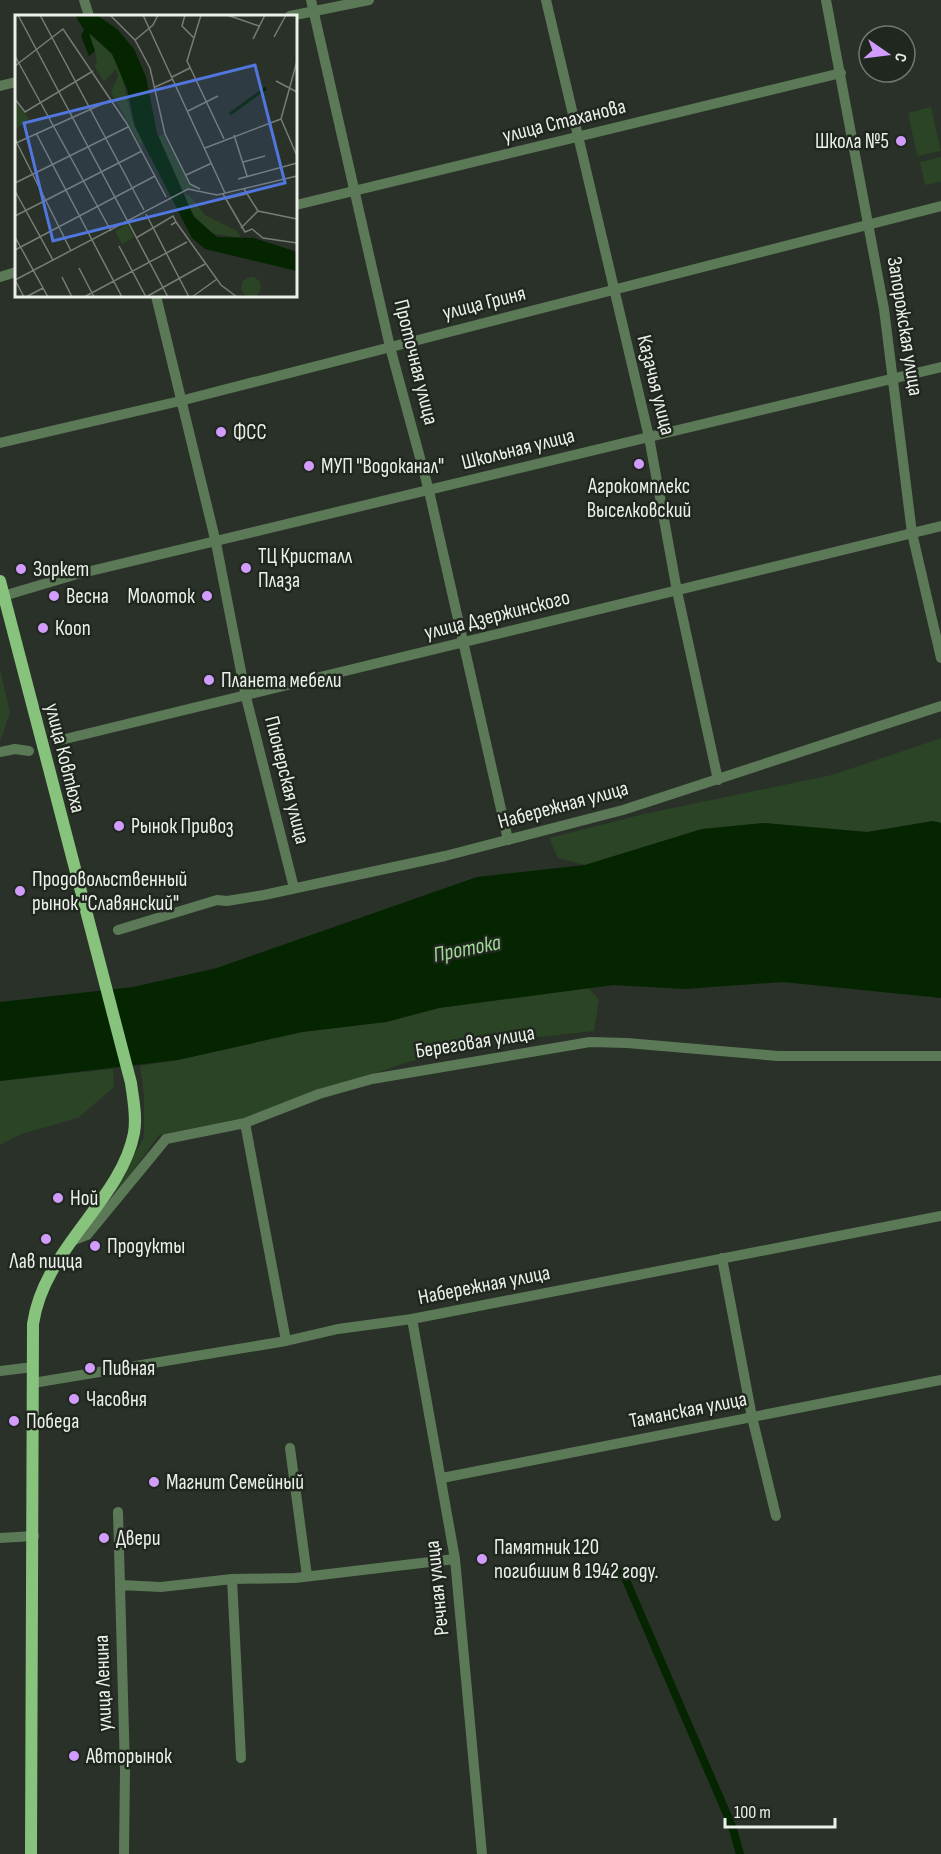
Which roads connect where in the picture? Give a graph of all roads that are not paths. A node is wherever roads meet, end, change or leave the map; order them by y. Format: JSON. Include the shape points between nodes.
{"nodes":[{"id":1,"x":84,"y":0,"type":"edge"},
{"id":2,"x":369,"y":0,"type":"edge"},
{"id":3,"x":546,"y":0,"type":"edge"},
{"id":4,"x":826,"y":0,"type":"edge"},
{"id":5,"x":312,"y":5,"type":"edge"},
{"id":6,"x":89,"y":15,"type":"edge"},
{"id":7,"x":292,"y":15,"type":"edge"},
{"id":8,"x":841,"y":73,"type":"junction"},
{"id":9,"x":15,"y":82,"type":"edge"},
{"id":10,"x":0,"y":86,"type":"edge"},
{"id":11,"x":578,"y":137,"type":"junction"},
{"id":12,"x":356,"y":192,"type":"junction"},
{"id":13,"x":297,"y":205,"type":"edge"},
{"id":14,"x":941,"y":206,"type":"edge"},
{"id":15,"x":869,"y":225,"type":"junction"},
{"id":16,"x":15,"y":272,"type":"edge"},
{"id":17,"x":0,"y":277,"type":"edge"},
{"id":18,"x":612,"y":290,"type":"junction"},
{"id":19,"x":156,"y":297,"type":"edge"},
{"id":20,"x":390,"y":346,"type":"junction"},
{"id":21,"x":941,"y":367,"type":"edge"},
{"id":22,"x":894,"y":378,"type":"junction"},
{"id":23,"x":180,"y":401,"type":"junction"},
{"id":24,"x":649,"y":437,"type":"junction"},
{"id":25,"x":0,"y":443,"type":"edge"},
{"id":26,"x":429,"y":491,"type":"junction"},
{"id":27,"x":941,"y":526,"type":"edge"},
{"id":28,"x":912,"y":533,"type":"junction"},
{"id":29,"x":216,"y":543,"type":"junction"},
{"id":30,"x":0,"y":581,"type":"edge"},
{"id":31,"x":676,"y":591,"type":"junction"},
{"id":32,"x":2,"y":596,"type":"edge"},
{"id":33,"x":463,"y":643,"type":"junction"},
{"id":34,"x":941,"y":658,"type":"edge"},
{"id":35,"x":246,"y":696,"type":"junction"},
{"id":36,"x":941,"y":706,"type":"edge"},
{"id":37,"x":61,"y":740,"type":"dead end"},
{"id":38,"x":29,"y":750,"type":"dead end"},
{"id":39,"x":0,"y":752,"type":"edge"},
{"id":40,"x":717,"y":780,"type":"junction"},
{"id":41,"x":508,"y":840,"type":"junction"},
{"id":42,"x":294,"y":888,"type":"junction"},
{"id":43,"x":118,"y":930,"type":"dead end"},
{"id":44,"x":941,"y":1056,"type":"edge"},
{"id":45,"x":245,"y":1123,"type":"junction"},
{"id":46,"x":941,"y":1216,"type":"edge"},
{"id":47,"x":71,"y":1241,"type":"junction"},
{"id":48,"x":722,"y":1258,"type":"junction"},
{"id":49,"x":412,"y":1319,"type":"junction"},
{"id":50,"x":286,"y":1341,"type":"junction"},
{"id":51,"x":33,"y":1367,"type":"junction"},
{"id":52,"x":0,"y":1371,"type":"edge"},
{"id":53,"x":941,"y":1380,"type":"edge"},
{"id":54,"x":33,"y":1383,"type":"junction"},
{"id":55,"x":752,"y":1417,"type":"junction"},
{"id":56,"x":290,"y":1448,"type":"dead end"},
{"id":57,"x":442,"y":1478,"type":"junction"},
{"id":58,"x":118,"y":1512,"type":"dead end"},
{"id":59,"x":776,"y":1516,"type":"dead end"},
{"id":60,"x":34,"y":1536,"type":"junction"},
{"id":61,"x":0,"y":1538,"type":"edge"},
{"id":62,"x":455,"y":1559,"type":"junction"},
{"id":63,"x":307,"y":1576,"type":"junction"},
{"id":64,"x":232,"y":1579,"type":"junction"},
{"id":65,"x":120,"y":1585,"type":"junction"},
{"id":66,"x":242,"y":1758,"type":"dead end"},
{"id":67,"x":31,"y":1854,"type":"edge"},
{"id":68,"x":124,"y":1854,"type":"edge"},
{"id":69,"x":482,"y":1854,"type":"edge"}],
"edges":[{"from":1,"to":6,"type":"street"},
{"from":2,"to":5,"type":"street"},
{"from":3,"to":11,"type":"street","name":"Казачья улица"},
{"from":4,"to":8,"type":"street","name":"Запорожская улица"},
{"from":5,"to":7,"type":"street"},
{"from":5,"to":12,"type":"street","name":"Проточная улица"},
{"from":8,"to":11,"type":"street","name":"улица Стаханова"},
{"from":8,"to":15,"type":"street","name":"Запорожская улица"},
{"from":9,"to":10,"type":"street"},
{"from":11,"to":12,"type":"street","name":"улица Стаханова"},
{"from":11,"to":18,"type":"street","name":"Казачья улица"},
{"from":12,"to":13,"type":"street","name":"улица Стаханова"},
{"from":12,"to":20,"type":"street","name":"Проточная улица"},
{"from":14,"to":15,"type":"street","name":"улица Гриня"},
{"from":15,"to":18,"type":"street","name":"улица Гриня"},
{"from":15,"to":22,"type":"street","name":"Запорожская улица"},
{"from":16,"to":17,"type":"street"},
{"from":18,"to":20,"type":"street","name":"улица Гриня"},
{"from":18,"to":24,"type":"street","name":"Казачья улица"},
{"from":19,"to":23,"type":"street","name":"Пионерская улица"},
{"from":20,"to":23,"type":"street","name":"улица Гриня"},
{"from":20,"to":26,"type":"street","name":"Проточная улица"},
{"from":21,"to":22,"type":"street","name":"Школьная улица"},
{"from":22,"to":24,"type":"street","name":"Школьная улица"},
{"from":22,"to":28,"type":"street","name":"Запорожская улица"},
{"from":23,"to":25,"type":"street","name":"улица Гриня"},
{"from":23,"to":29,"type":"street","name":"Пионерская улица"},
{"from":24,"to":26,"type":"street","name":"Школьная улица"},
{"from":24,"to":31,"type":"street","name":"Казачья улица"},
{"from":26,"to":29,"type":"street","name":"Школьная улица"},
{"from":26,"to":33,"type":"street","name":"Проточная улица"},
{"from":27,"to":28,"type":"street","name":"улица Дзержинского"},
{"from":28,"to":31,"type":"street","name":"улица Дзержинского"},
{"from":28,"to":34,"type":"street","name":"Запорожская улица"},
{"from":29,"to":32,"type":"street","name":"Школьная улица","via":[[74,575]]},
{"from":29,"to":35,"type":"street","name":"Пионерская улица"},
{"from":30,"to":32,"type":"main road","name":"улица Ковтюха"},
{"from":31,"to":33,"type":"street","name":"улица Дзержинского"},
{"from":31,"to":40,"type":"street","name":"Казачья улица"},
{"from":32,"to":47,"type":"main road","name":"улица Ковтюха","via":[[131,1083],[135,1111],[130,1147],[118,1174]]},
{"from":33,"to":35,"type":"street","name":"улица Дзержинского"},
{"from":33,"to":41,"type":"street","name":"Проточная улица"},
{"from":35,"to":37,"type":"street","name":"улица Дзержинского"},
{"from":35,"to":42,"type":"street","name":"Пионерская улица"},
{"from":36,"to":40,"type":"street","name":"Набережная улица"},
{"from":38,"to":39,"type":"street"},
{"from":40,"to":41,"type":"street","name":"Набережная улица"},
{"from":41,"to":42,"type":"street","name":"Набережная улица"},
{"from":42,"to":43,"type":"street","name":"Набережная улица","via":[[217,900]]},
{"from":44,"to":45,"type":"street","name":"Береговая улица","via":[[778,1056],[590,1042],[372,1079],[319,1094]]},
{"from":45,"to":47,"type":"street","name":"Береговая улица","via":[[166,1139],[87,1235]]},
{"from":45,"to":50,"type":"street"},
{"from":46,"to":48,"type":"street","name":"Набережная улица"},
{"from":47,"to":51,"type":"main road","via":[[38,1300],[33,1324]]},
{"from":48,"to":49,"type":"street","name":"Набережная улица"},
{"from":48,"to":55,"type":"street"},
{"from":49,"to":50,"type":"street","name":"Набережная улица"},
{"from":49,"to":57,"type":"street","name":"Речная улица"},
{"from":50,"to":54,"type":"street","name":"Набережная улица"},
{"from":51,"to":52,"type":"street"},
{"from":51,"to":54,"type":"main road"},
{"from":53,"to":55,"type":"street","name":"Таманская улица"},
{"from":54,"to":60,"type":"main road"},
{"from":55,"to":57,"type":"street","name":"Таманская улица"},
{"from":55,"to":59,"type":"street"},
{"from":56,"to":63,"type":"street"},
{"from":57,"to":62,"type":"street","name":"Речная улица"},
{"from":58,"to":65,"type":"street","name":"улица Ленина"},
{"from":60,"to":61,"type":"street"},
{"from":60,"to":67,"type":"main road"},
{"from":62,"to":63,"type":"street"},
{"from":62,"to":69,"type":"street","name":"Речная улица"},
{"from":63,"to":64,"type":"street"},
{"from":64,"to":65,"type":"street","via":[[160,1587]]},
{"from":64,"to":66,"type":"street"},
{"from":65,"to":68,"type":"street","name":"улица Ленина"}]}
